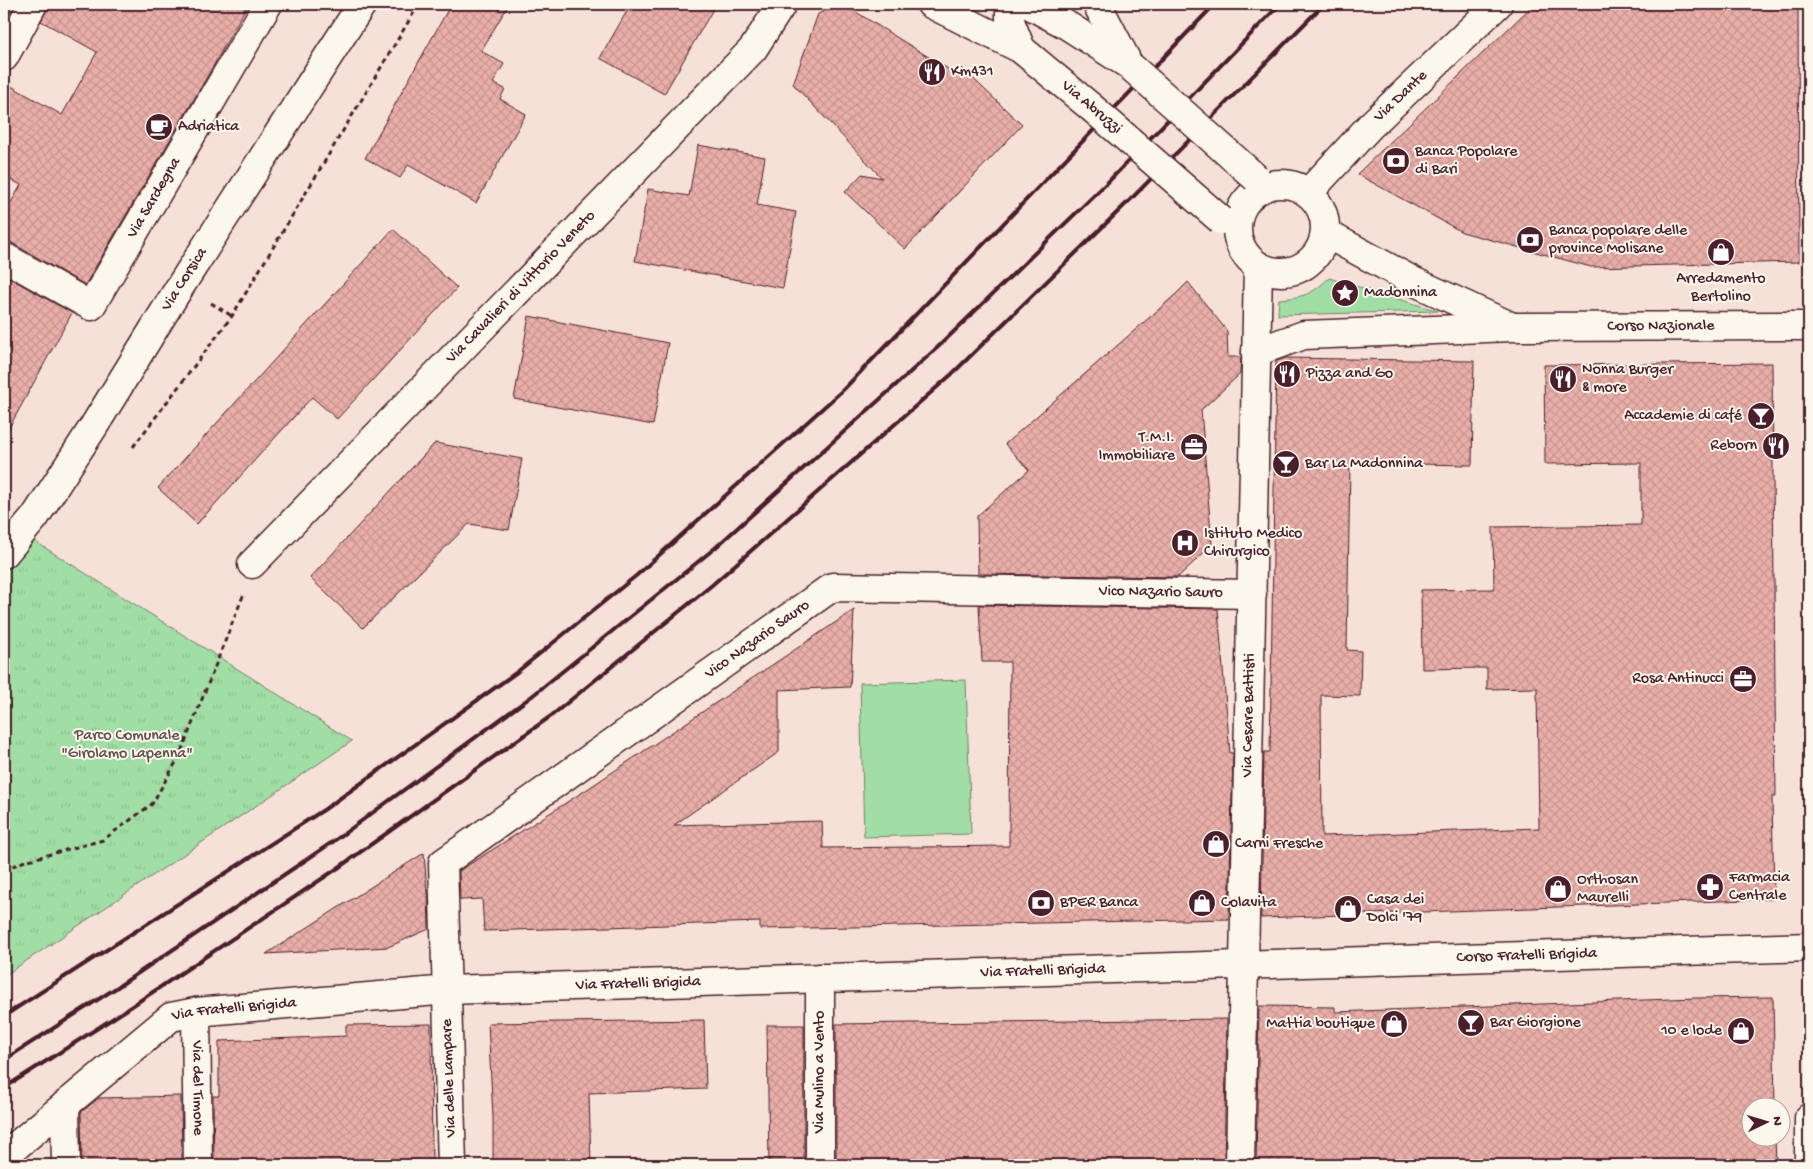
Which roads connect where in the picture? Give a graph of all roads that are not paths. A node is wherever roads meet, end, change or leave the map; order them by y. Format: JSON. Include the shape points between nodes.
{"nodes":[{"id":1,"x":33,"y":4,"type":"edge"},
{"id":2,"x":268,"y":4,"type":"edge"},
{"id":3,"x":362,"y":4,"type":"edge"},
{"id":4,"x":782,"y":4,"type":"edge"},
{"id":5,"x":931,"y":4,"type":"edge"},
{"id":6,"x":1010,"y":4,"type":"edge"},
{"id":7,"x":1028,"y":4,"type":"edge"},
{"id":8,"x":1097,"y":4,"type":"edge"},
{"id":9,"x":1498,"y":4,"type":"edge"},
{"id":10,"x":1020,"y":49,"type":"junction"},
{"id":11,"x":4,"y":58,"type":"edge"},
{"id":12,"x":1129,"y":65,"type":"junction"},
{"id":13,"x":1260,"y":182,"type":"junction"},
{"id":14,"x":1308,"y":193,"type":"junction"},
{"id":15,"x":1229,"y":227,"type":"junction"},
{"id":16,"x":1325,"y":233,"type":"junction"},
{"id":17,"x":4,"y":257,"type":"edge"},
{"id":18,"x":1258,"y":266,"type":"junction"},
{"id":19,"x":1809,"y":326,"type":"edge"},
{"id":20,"x":1512,"y":327,"type":"junction"},
{"id":21,"x":1256,"y":352,"type":"junction"},
{"id":22,"x":4,"y":554,"type":"edge"},
{"id":23,"x":252,"y":564,"type":"road end"},
{"id":24,"x":1252,"y":594,"type":"junction"},
{"id":25,"x":1809,"y":947,"type":"edge"},
{"id":26,"x":1244,"y":965,"type":"junction"},
{"id":27,"x":820,"y":978,"type":"junction"},
{"id":28,"x":448,"y":990,"type":"junction"},
{"id":29,"x":196,"y":1012,"type":"junction"},
{"id":30,"x":66,"y":1105,"type":"junction"},
{"id":31,"x":1809,"y":1118,"type":"edge"},
{"id":32,"x":4,"y":1156,"type":"edge"},
{"id":33,"x":66,"y":1165,"type":"edge"},
{"id":34,"x":198,"y":1165,"type":"edge"},
{"id":35,"x":452,"y":1165,"type":"edge"},
{"id":36,"x":820,"y":1165,"type":"edge"},
{"id":37,"x":1240,"y":1165,"type":"edge"},
{"id":38,"x":1809,"y":1165,"type":"edge"}],
"edges":[{"from":1,"to":11,"type":"street"},
{"from":2,"to":17,"type":"street","name":"Via Sardegna","via":[[91,306]]},
{"from":3,"to":22,"type":"street","name":"Via Corsica","via":[[35,517]]},
{"from":4,"to":23,"type":"street","name":"Via Cavalieri di Vittorio Veneto","via":[[754,49]]},
{"from":5,"to":10,"type":"street","name":"Via Abruzzi"},
{"from":6,"to":10,"type":"street","via":[[1010,21]]},
{"from":7,"to":12,"type":"street"},
{"from":8,"to":12,"type":"street"},
{"from":9,"to":14,"type":"street","name":"Via Dante","via":[[1377,120]]},
{"from":10,"to":15,"type":"street","name":"Via Abruzzi","bridge":true},
{"from":12,"to":13,"type":"street","bridge":true},
{"from":13,"to":14,"type":"street","via":[[1292,186]]},
{"from":13,"to":15,"type":"street","via":[[1241,210],[1238,222]]},
{"from":14,"to":16,"type":"street","via":[[1322,211]]},
{"from":15,"to":18,"type":"street","via":[[1248,257]]},
{"from":16,"to":18,"type":"street","via":[[1315,256],[1294,270],[1269,271]]},
{"from":16,"to":20,"type":"street","name":"Corso Nazionale","via":[[1415,282]]},
{"from":18,"to":21,"type":"street","name":"Via Cesare Battisti"},
{"from":19,"to":20,"type":"street","name":"Corso Nazionale"},
{"from":20,"to":21,"type":"street","name":"Corso Nazionale","via":[[1304,335]]},
{"from":21,"to":24,"type":"street","name":"Via Cesare Battisti"},
{"from":24,"to":26,"type":"street","name":"Via Cesare Battisti"},
{"from":24,"to":28,"type":"street","name":"Vico Nazario Sauro","via":[[832,587],[443,863]]},
{"from":25,"to":26,"type":"street","name":"Corso Fratelli Brigida"},
{"from":26,"to":27,"type":"street","name":"Via Fratelli Brigida"},
{"from":26,"to":37,"type":"street","name":"Via Cesare Battisti"},
{"from":27,"to":28,"type":"street","name":"Via Fratelli Brigida"},
{"from":27,"to":36,"type":"street","name":"Via Mulino a Vento"},
{"from":28,"to":29,"type":"street","name":"Via Fratelli Brigida"},
{"from":28,"to":35,"type":"street","name":"Via delle Lampare"},
{"from":29,"to":30,"type":"street","name":"Via Fratelli Brigida","via":[[172,1017]]},
{"from":29,"to":34,"type":"street","name":"Via del Timone"},
{"from":30,"to":32,"type":"street","name":"Via Fratelli Brigida"},
{"from":30,"to":33,"type":"street"},
{"from":31,"to":38,"type":"street"}]}
